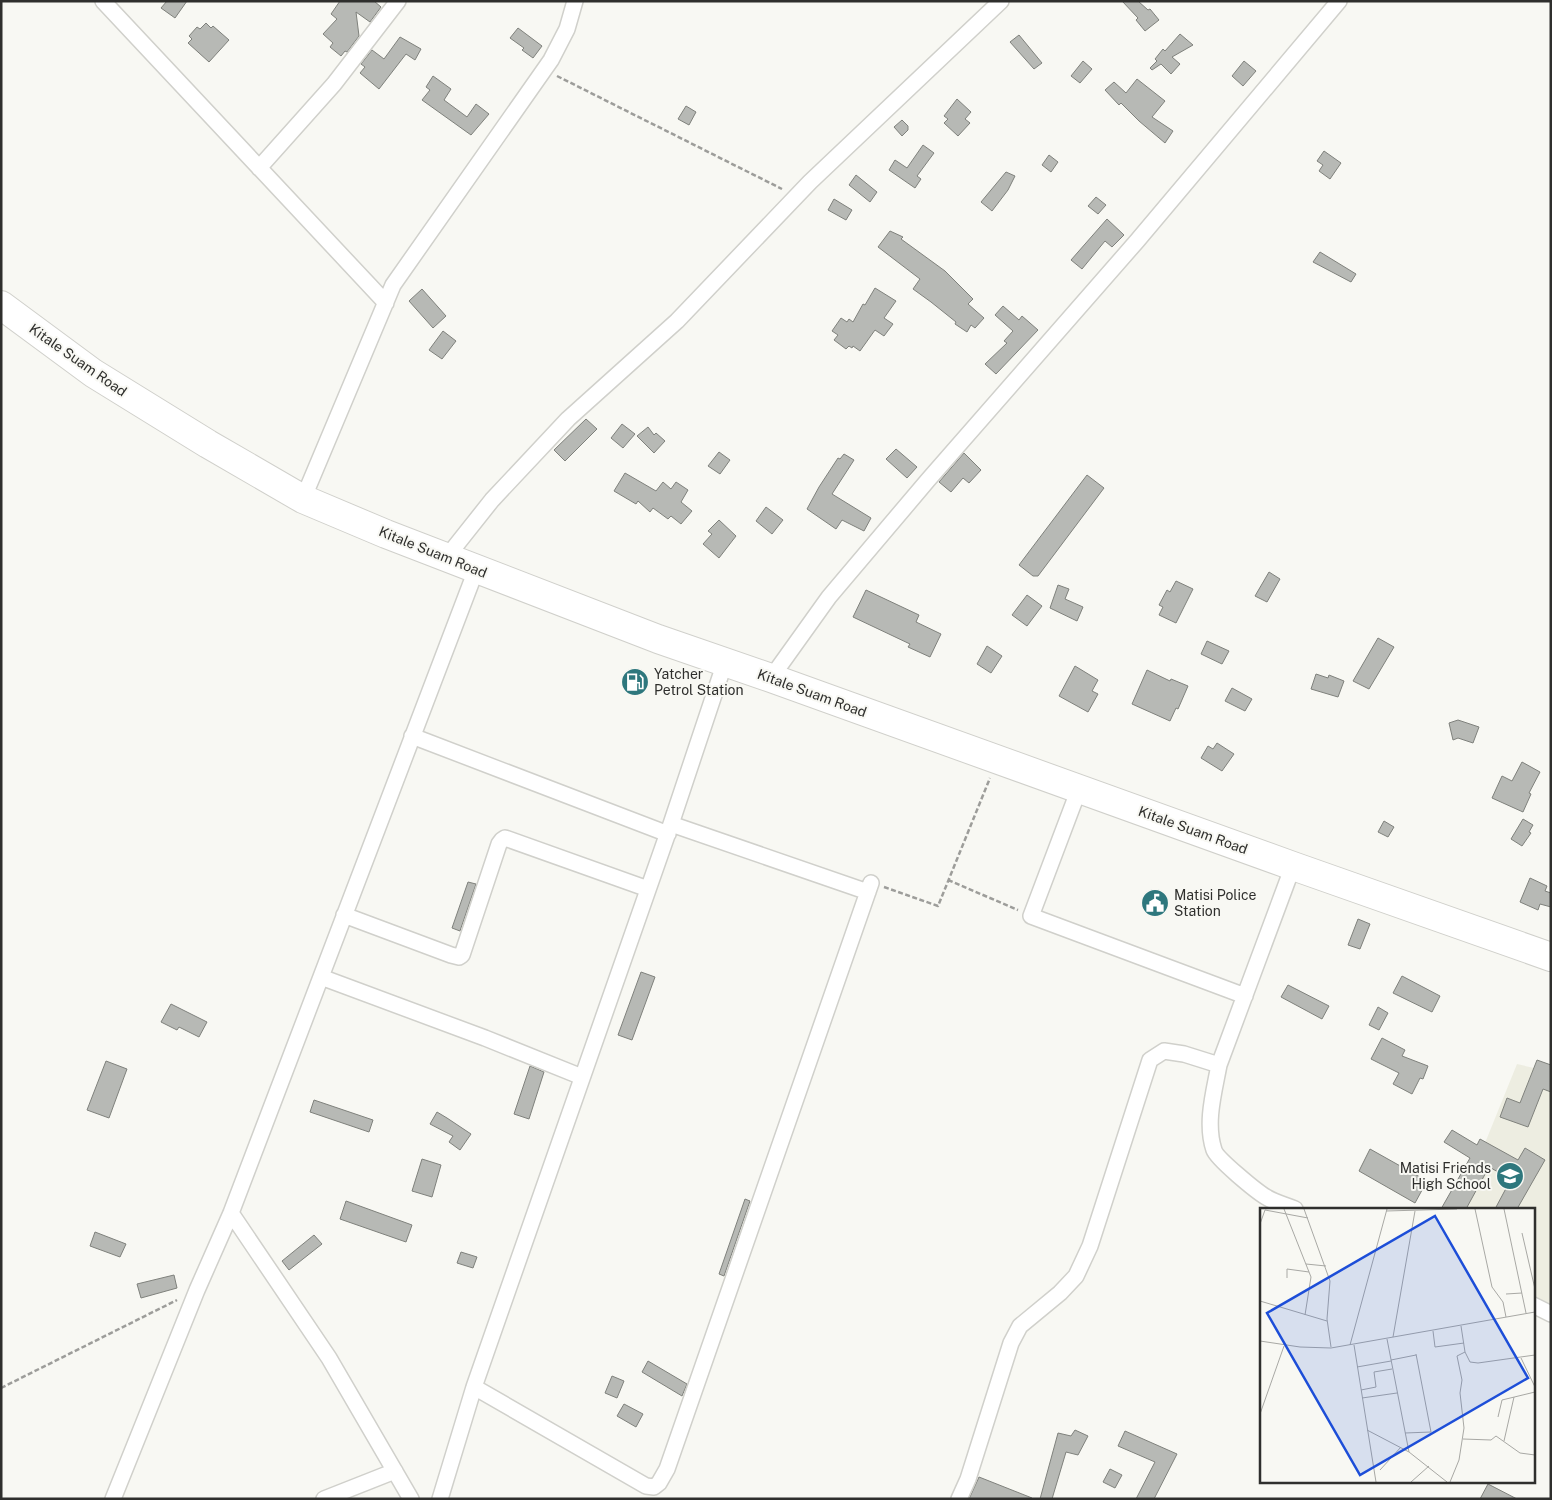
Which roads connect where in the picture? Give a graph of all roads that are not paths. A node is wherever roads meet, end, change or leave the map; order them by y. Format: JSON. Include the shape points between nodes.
{"nodes":[{"id":1,"x":103,"y":1,"type":"edge"},
{"id":2,"x":398,"y":1,"type":"edge"},
{"id":3,"x":575,"y":1,"type":"edge"},
{"id":4,"x":1000,"y":1,"type":"edge"},
{"id":5,"x":1339,"y":1,"type":"edge"},
{"id":6,"x":259,"y":168,"type":"junction"},
{"id":7,"x":386,"y":302,"type":"junction"},
{"id":8,"x":1,"y":305,"type":"edge"},
{"id":9,"x":303,"y":499,"type":"junction"},
{"id":10,"x":446,"y":558,"type":"junction"},
{"id":11,"x":476,"y":570,"type":"junction"},
{"id":12,"x":725,"y":662,"type":"junction"},
{"id":13,"x":771,"y":678,"type":"junction"},
{"id":14,"x":412,"y":736,"type":"junction"},
{"id":15,"x":1079,"y":789,"type":"junction"},
{"id":16,"x":670,"y":829,"type":"junction"},
{"id":17,"x":1292,"y":866,"type":"junction"},
{"id":18,"x":648,"y":889,"type":"junction"},
{"id":19,"x":344,"y":915,"type":"junction"},
{"id":20,"x":1551,"y":957,"type":"edge"},
{"id":21,"x":321,"y":977,"type":"junction"},
{"id":22,"x":1245,"y":996,"type":"junction"},
{"id":23,"x":1219,"y":1065,"type":"junction"},
{"id":24,"x":582,"y":1077,"type":"junction"},
{"id":25,"x":1293,"y":1208,"type":"edge"},
{"id":26,"x":231,"y":1213,"type":"junction"},
{"id":27,"x":1534,"y":1306,"type":"edge"},
{"id":28,"x":1551,"y":1314,"type":"edge"},
{"id":29,"x":474,"y":1386,"type":"junction"},
{"id":30,"x":395,"y":1471,"type":"junction"},
{"id":31,"x":113,"y":1499,"type":"edge"},
{"id":32,"x":324,"y":1499,"type":"edge"},
{"id":33,"x":410,"y":1499,"type":"edge"},
{"id":34,"x":440,"y":1499,"type":"edge"},
{"id":35,"x":959,"y":1499,"type":"edge"}],
"edges":[{"from":1,"to":6,"type":"street"},
{"from":2,"to":6,"type":"street","via":[[334,84]]},
{"from":3,"to":7,"type":"street","via":[[567,29],[545,70],[392,286]]},
{"from":4,"to":10,"type":"street","via":[[796,196],[677,321],[568,419],[492,500]]},
{"from":5,"to":13,"type":"street","via":[[1137,241],[830,596]]},
{"from":6,"to":7,"type":"street"},
{"from":7,"to":9,"type":"street"},
{"from":8,"to":9,"type":"highway","name":"Kitale Suam Road","via":[[93,374]]},
{"from":9,"to":10,"type":"highway","name":"Kitale Suam Road"},
{"from":10,"to":11,"type":"highway","name":"Kitale Suam Road"},
{"from":11,"to":12,"type":"highway","name":"Kitale Suam Road"},
{"from":11,"to":14,"type":"street"},
{"from":12,"to":13,"type":"highway","name":"Kitale Suam Road"},
{"from":12,"to":16,"type":"street"},
{"from":13,"to":15,"type":"highway","name":"Kitale Suam Road"},
{"from":14,"to":16,"type":"street"},
{"from":14,"to":19,"type":"street"},
{"from":15,"to":17,"type":"highway","name":"Kitale Suam Road"},
{"from":15,"to":22,"type":"street","via":[[1031,916]]},
{"from":16,"to":18,"type":"street"},
{"from":16,"to":29,"type":"street","via":[[869,887],[667,1469],[659,1483],[654,1487],[646,1486]]},
{"from":17,"to":20,"type":"highway","name":"Kitale Suam Road"},
{"from":17,"to":22,"type":"street"},
{"from":18,"to":19,"type":"street","via":[[505,838],[499,844],[459,957]]},
{"from":18,"to":24,"type":"street"},
{"from":19,"to":21,"type":"street"},
{"from":21,"to":24,"type":"street"},
{"from":21,"to":26,"type":"street"},
{"from":22,"to":23,"type":"street"},
{"from":23,"to":25,"type":"street","via":[[1211,1116],[1215,1152],[1266,1197]]},
{"from":23,"to":35,"type":"street","via":[[1164,1051],[1150,1060],[1090,1246],[1076,1276],[1020,1326],[1011,1344]]},
{"from":24,"to":29,"type":"street"},
{"from":26,"to":30,"type":"street","via":[[330,1358]]},
{"from":26,"to":31,"type":"street"},
{"from":27,"to":28,"type":"street"},
{"from":29,"to":34,"type":"street"},
{"from":30,"to":32,"type":"street"},
{"from":30,"to":33,"type":"street"}]}
